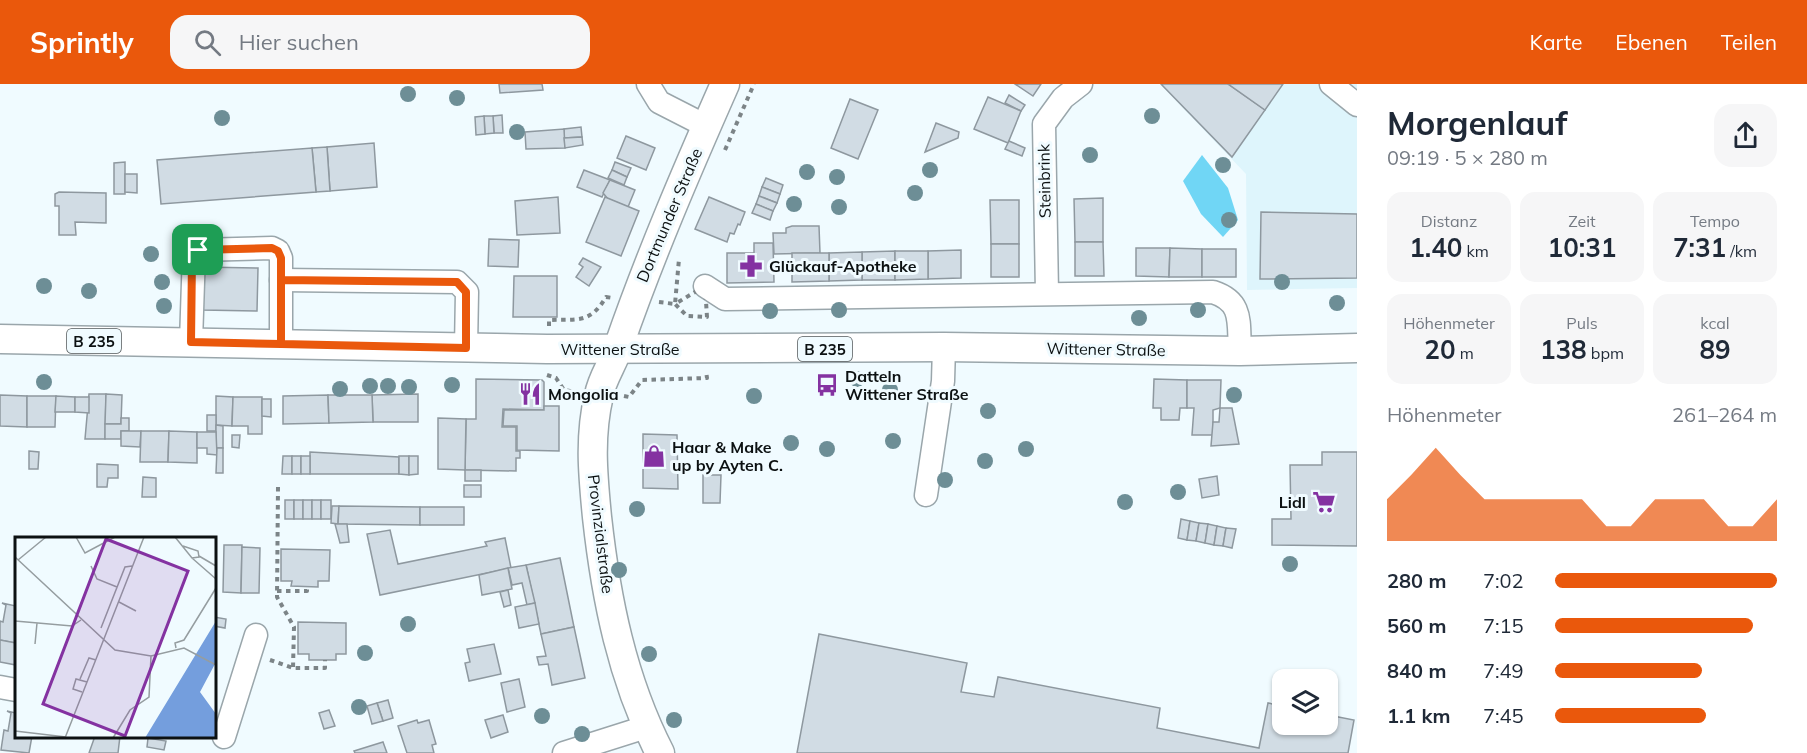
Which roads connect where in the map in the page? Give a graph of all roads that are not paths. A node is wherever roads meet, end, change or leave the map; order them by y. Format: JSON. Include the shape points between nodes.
{"nodes":[{"id":1,"x":648,"y":84,"type":"edge"},
{"id":2,"x":725,"y":84,"type":"edge"},
{"id":3,"x":1081,"y":84,"type":"edge"},
{"id":4,"x":1331,"y":84,"type":"edge"},
{"id":5,"x":1357,"y":105,"type":"edge"},
{"id":6,"x":706,"y":126,"type":"junction"},
{"id":7,"x":281,"y":280,"type":"junction"},
{"id":8,"x":705,"y":286,"type":"dead end"},
{"id":9,"x":1047,"y":293,"type":"junction"},
{"id":10,"x":0,"y":339,"type":"edge"},
{"id":11,"x":191,"y":342,"type":"junction"},
{"id":12,"x":281,"y":344,"type":"junction"},
{"id":13,"x":944,"y":346,"type":"junction"},
{"id":14,"x":619,"y":347,"type":"junction"},
{"id":15,"x":466,"y":348,"type":"junction"},
{"id":16,"x":1357,"y":348,"type":"edge"},
{"id":17,"x":1240,"y":351,"type":"junction"},
{"id":18,"x":926,"y":495,"type":"dead end"},
{"id":19,"x":253,"y":644,"type":"road end"},
{"id":20,"x":0,"y":687,"type":"edge"},
{"id":21,"x":15,"y":690,"type":"edge"},
{"id":22,"x":646,"y":727,"type":"junction"},
{"id":23,"x":224,"y":740,"type":"edge"},
{"id":24,"x":564,"y":753,"type":"edge"},
{"id":25,"x":660,"y":753,"type":"edge"}],
"edges":[{"from":1,"to":6,"type":"street","via":[[659,102]]},
{"from":2,"to":6,"type":"main road","name":"Dortmunder Straße"},
{"from":3,"to":9,"type":"street","name":"Steinbrink","via":[[1044,124]]},
{"from":4,"to":5,"type":"street"},
{"from":6,"to":14,"type":"main road","name":"Dortmunder Straße","via":[[633,300]]},
{"from":7,"to":11,"type":"street","via":[[281,258],[272,248],[194,252]]},
{"from":7,"to":12,"type":"street"},
{"from":7,"to":15,"type":"street","via":[[457,282],[466,292]]},
{"from":8,"to":9,"type":"street","via":[[725,299]]},
{"from":9,"to":17,"type":"street","via":[[1213,291],[1228,296],[1238,310]]},
{"from":10,"to":11,"type":"main road","name":"Wittener Straße","number":"B 235"},
{"from":11,"to":12,"type":"main road","name":"Wittener Straße","number":"B 235"},
{"from":12,"to":15,"type":"main road","name":"Wittener Straße","number":"B 235"},
{"from":13,"to":14,"type":"main road","name":"Wittener Straße","number":"B 235"},
{"from":13,"to":17,"type":"main road","name":"Wittener Straße","number":"B 235"},
{"from":13,"to":18,"type":"street","via":[[943,381]]},
{"from":14,"to":15,"type":"main road","name":"Wittener Straße","number":"B 235"},
{"from":14,"to":22,"type":"main road","name":"Provinzialstraße","via":[[599,394],[591,452],[604,578],[622,658]]},
{"from":16,"to":17,"type":"main road","name":"Wittener Straße","number":"B 235"},
{"from":19,"to":23,"type":"street"},
{"from":20,"to":21,"type":"street"},
{"from":22,"to":24,"type":"street"},
{"from":22,"to":25,"type":"main road","name":"Provinzialstraße"}]}
